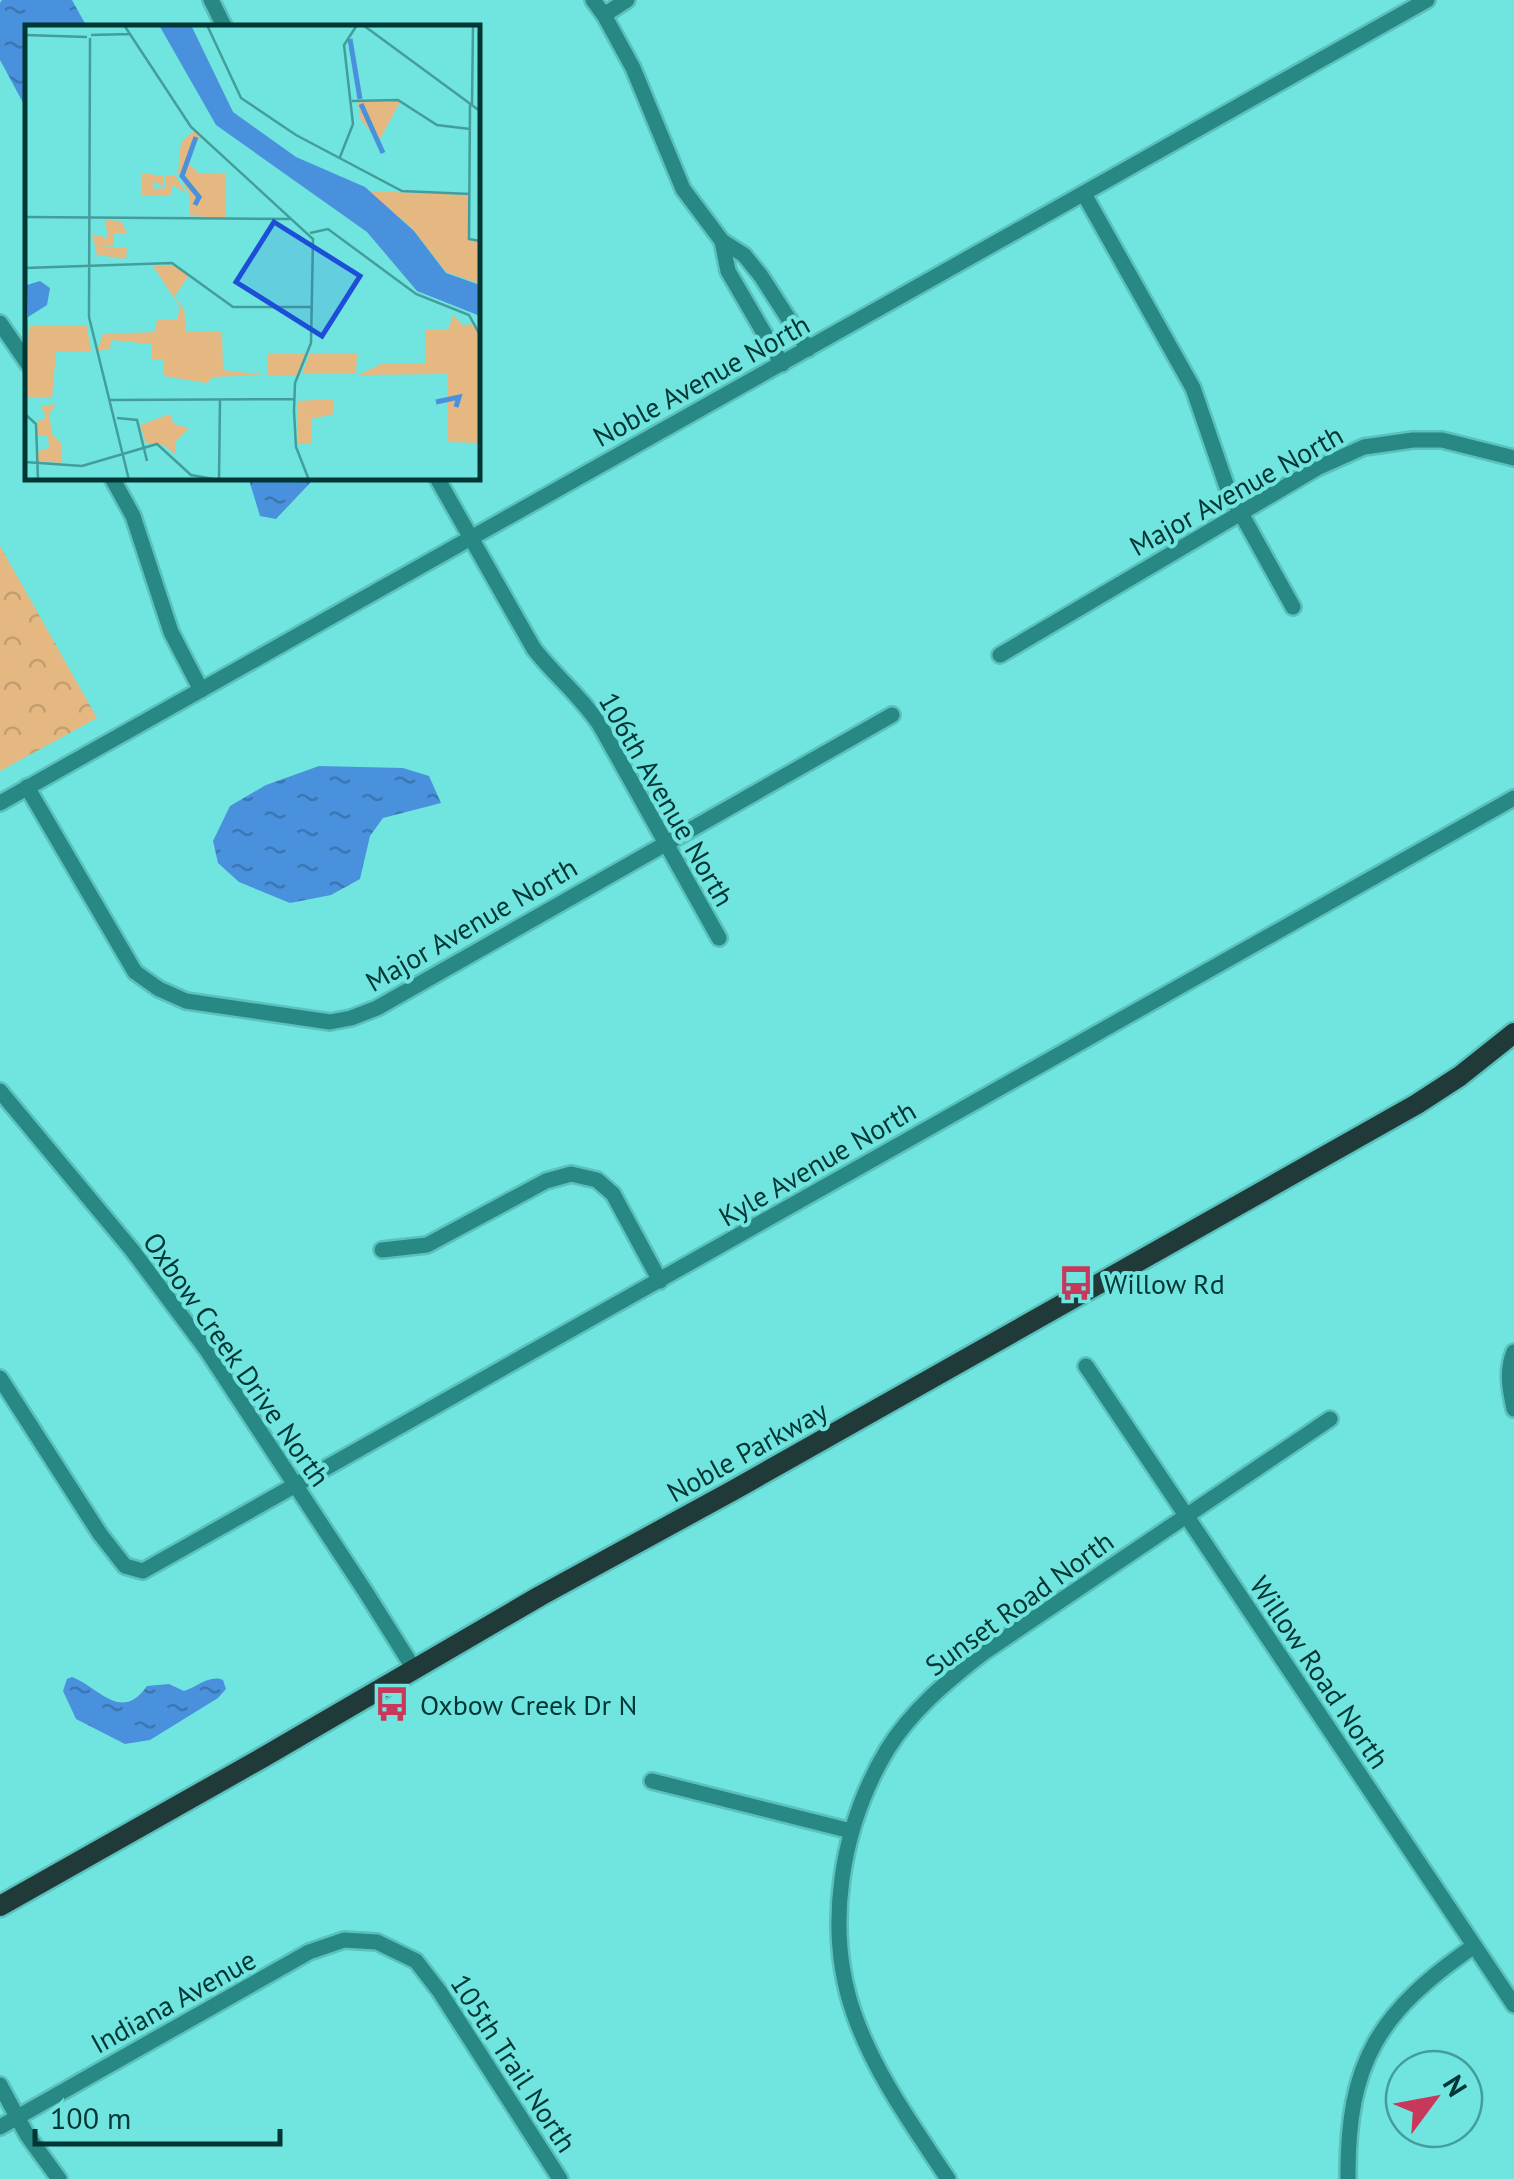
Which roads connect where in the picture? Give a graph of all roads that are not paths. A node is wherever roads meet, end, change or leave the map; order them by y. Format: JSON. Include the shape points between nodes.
{"nodes":[{"id":1,"x":211,"y":0,"type":"edge"},
{"id":2,"x":592,"y":0,"type":"edge"},
{"id":3,"x":627,"y":0,"type":"edge"},
{"id":4,"x":1427,"y":0,"type":"edge"},
{"id":5,"x":604,"y":15,"type":"junction"},
{"id":6,"x":224,"y":25,"type":"edge"},
{"id":7,"x":1084,"y":194,"type":"junction"},
{"id":8,"x":722,"y":241,"type":"junction"},
{"id":9,"x":0,"y":322,"type":"edge"},
{"id":10,"x":808,"y":350,"type":"junction"},
{"id":11,"x":25,"y":360,"type":"edge"},
{"id":12,"x":782,"y":364,"type":"junction"},
{"id":13,"x":1514,"y":458,"type":"edge"},
{"id":14,"x":113,"y":480,"type":"edge"},
{"id":15,"x":439,"y":480,"type":"edge"},
{"id":16,"x":1241,"y":514,"type":"junction"},
{"id":17,"x":472,"y":537,"type":"junction"},
{"id":18,"x":1294,"y":607,"type":"dead end"},
{"id":19,"x":1000,"y":654,"type":"dead end"},
{"id":20,"x":201,"y":690,"type":"junction"},
{"id":21,"x":892,"y":714,"type":"dead end"},
{"id":22,"x":28,"y":787,"type":"junction"},
{"id":23,"x":1514,"y":798,"type":"edge"},
{"id":24,"x":0,"y":802,"type":"edge"},
{"id":25,"x":665,"y":842,"type":"junction"},
{"id":26,"x":720,"y":938,"type":"dead end"},
{"id":27,"x":1514,"y":1033,"type":"edge"},
{"id":28,"x":0,"y":1091,"type":"edge"},
{"id":29,"x":382,"y":1250,"type":"dead end"},
{"id":30,"x":660,"y":1280,"type":"junction"},
{"id":31,"x":1514,"y":1352,"type":"edge"},
{"id":32,"x":1086,"y":1366,"type":"dead end"},
{"id":33,"x":0,"y":1378,"type":"edge"},
{"id":34,"x":1514,"y":1409,"type":"edge"},
{"id":35,"x":1330,"y":1419,"type":"dead end"},
{"id":36,"x":296,"y":1484,"type":"junction"},
{"id":37,"x":1186,"y":1516,"type":"junction"},
{"id":38,"x":414,"y":1669,"type":"junction"},
{"id":39,"x":652,"y":1781,"type":"dead end"},
{"id":40,"x":852,"y":1831,"type":"junction"},
{"id":41,"x":0,"y":1906,"type":"edge"},
{"id":42,"x":377,"y":1942,"type":"joint"},
{"id":43,"x":1474,"y":1946,"type":"junction"},
{"id":44,"x":1514,"y":2005,"type":"edge"},
{"id":45,"x":0,"y":2085,"type":"edge"},
{"id":46,"x":18,"y":2116,"type":"junction"},
{"id":47,"x":0,"y":2127,"type":"edge"},
{"id":48,"x":59,"y":2179,"type":"edge"},
{"id":49,"x":560,"y":2179,"type":"edge"},
{"id":50,"x":948,"y":2179,"type":"edge"},
{"id":51,"x":1348,"y":2179,"type":"edge"}],
"edges":[{"from":1,"to":6,"type":"street"},
{"from":2,"to":5,"type":"street"},
{"from":3,"to":5,"type":"street"},
{"from":4,"to":7,"type":"street","name":"Noble Avenue North"},
{"from":5,"to":8,"type":"street","via":[[683,189]]},
{"from":7,"to":10,"type":"street","name":"Noble Avenue North"},
{"from":7,"to":16,"type":"street","via":[[1193,388]]},
{"from":8,"to":10,"type":"street","via":[[761,276]]},
{"from":8,"to":12,"type":"street","via":[[728,272]]},
{"from":9,"to":11,"type":"street"},
{"from":10,"to":12,"type":"street","name":"Noble Avenue North"},
{"from":12,"to":17,"type":"street","name":"Noble Avenue North"},
{"from":13,"to":16,"type":"street","name":"Major Avenue North","via":[[1442,440],[1364,447]]},
{"from":14,"to":20,"type":"street","via":[[133,516],[171,632]]},
{"from":15,"to":17,"type":"street","name":"106th Avenue North"},
{"from":16,"to":18,"type":"street"},
{"from":16,"to":19,"type":"street","name":"Major Avenue North"},
{"from":17,"to":20,"type":"street","name":"Noble Avenue North"},
{"from":17,"to":25,"type":"street","name":"106th Avenue North","via":[[534,649],[602,727]]},
{"from":20,"to":22,"type":"street","name":"Noble Avenue North"},
{"from":21,"to":25,"type":"street","name":"Major Avenue North"},
{"from":22,"to":24,"type":"street","name":"Noble Avenue North"},
{"from":22,"to":25,"type":"street","name":"Major Avenue North","via":[[135,972],[186,1001],[330,1022],[377,1008]]},
{"from":23,"to":30,"type":"street","name":"Kyle Avenue North"},
{"from":25,"to":26,"type":"street","name":"106th Avenue North"},
{"from":27,"to":38,"type":"main road","name":"Noble Parkway","via":[[1417,1104]]},
{"from":28,"to":36,"type":"street","name":"Oxbow Creek Drive North","via":[[156,1281]]},
{"from":29,"to":30,"type":"street","via":[[427,1245],[572,1174],[597,1180],[613,1194]]},
{"from":30,"to":36,"type":"street","name":"Kyle Avenue North"},
{"from":31,"to":34,"type":"street"},
{"from":32,"to":37,"type":"street","name":"Willow Road North"},
{"from":33,"to":36,"type":"street","name":"Kyle Avenue North","via":[[126,1566],[143,1571]]},
{"from":35,"to":37,"type":"street","name":"Sunset Road North"},
{"from":36,"to":38,"type":"street","name":"Oxbow Creek Drive North"},
{"from":37,"to":40,"type":"street","name":"Sunset Road North","via":[[947,1681],[888,1749]]},
{"from":37,"to":43,"type":"street","name":"Willow Road North"},
{"from":38,"to":41,"type":"main road","name":"Noble Parkway"},
{"from":39,"to":40,"type":"street"},
{"from":40,"to":50,"type":"street","name":"Sunset Road North","via":[[839,1921],[853,2010],[884,2080]]},
{"from":42,"to":46,"type":"street","name":"Indiana Avenue","via":[[344,1940],[309,1952]]},
{"from":42,"to":49,"type":"street","name":"105th Trail North","via":[[416,1961],[440,1992]]},
{"from":43,"to":44,"type":"street","name":"Willow Road North"},
{"from":43,"to":51,"type":"street","via":[[1415,1990],[1372,2045],[1351,2110]]},
{"from":45,"to":46,"type":"street"},
{"from":46,"to":47,"type":"street","name":"Indiana Avenue"},
{"from":46,"to":48,"type":"street"}]}
